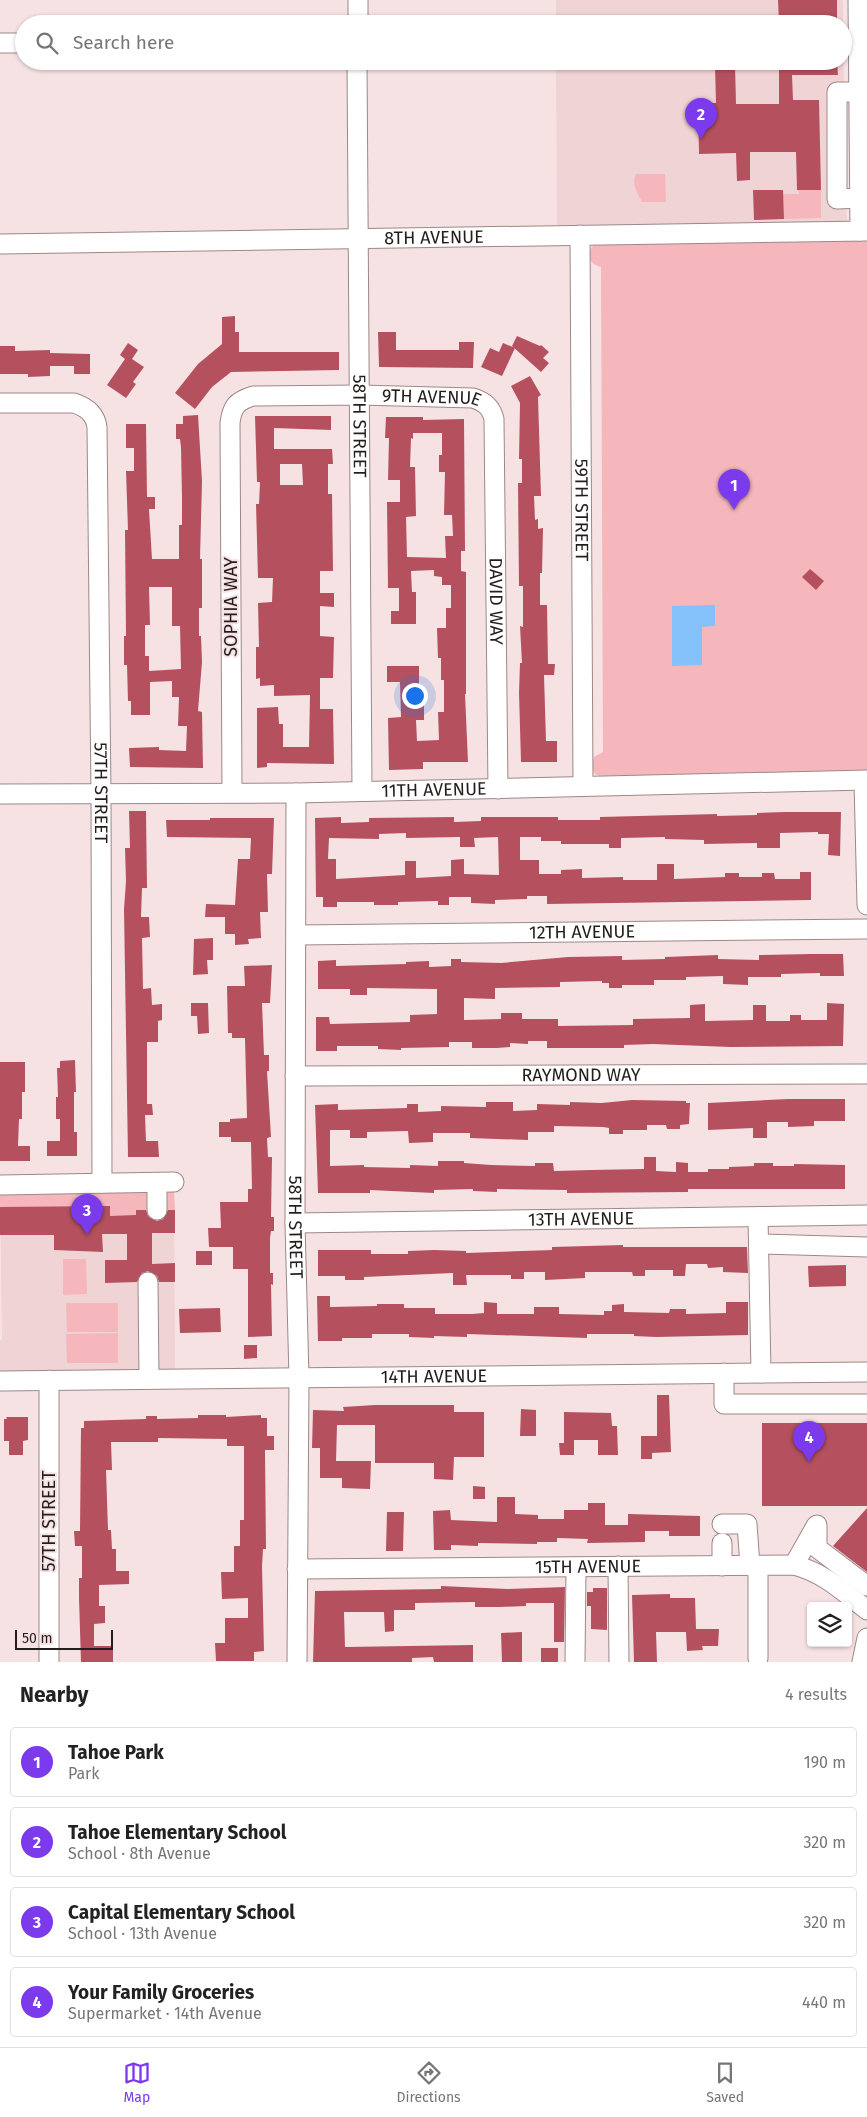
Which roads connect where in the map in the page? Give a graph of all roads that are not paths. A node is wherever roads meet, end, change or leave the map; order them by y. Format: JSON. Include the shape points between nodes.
{"nodes":[{"id":1,"x":358,"y":0,"type":"edge"},
{"id":2,"x":858,"y":0,"type":"edge"},
{"id":3,"x":358,"y":15,"type":"edge"},
{"id":4,"x":0,"y":43,"type":"edge"},
{"id":5,"x":15,"y":43,"type":"edge"},
{"id":6,"x":357,"y":70,"type":"edge"},
{"id":7,"x":864,"y":231,"type":"edge"},
{"id":8,"x":580,"y":235,"type":"junction"},
{"id":9,"x":359,"y":240,"type":"junction"},
{"id":10,"x":0,"y":244,"type":"edge"},
{"id":11,"x":360,"y":395,"type":"junction"},
{"id":12,"x":0,"y":403,"type":"edge"},
{"id":13,"x":493,"y":414,"type":"joint"},
{"id":14,"x":230,"y":423,"type":"joint"},
{"id":15,"x":865,"y":780,"type":"edge"},
{"id":16,"x":583,"y":786,"type":"junction"},
{"id":17,"x":498,"y":788,"type":"junction"},
{"id":18,"x":362,"y":791,"type":"junction"},
{"id":19,"x":232,"y":792,"type":"junction"},
{"id":20,"x":296,"y":793,"type":"junction"},
{"id":21,"x":0,"y":794,"type":"edge"},
{"id":22,"x":101,"y":794,"type":"junction"},
{"id":23,"x":867,"y":905,"type":"edge"},
{"id":24,"x":867,"y":929,"type":"edge"},
{"id":25,"x":297,"y":935,"type":"junction"},
{"id":26,"x":867,"y":1074,"type":"edge"},
{"id":27,"x":295,"y":1076,"type":"junction"},
{"id":28,"x":102,"y":1183,"type":"junction"},
{"id":29,"x":0,"y":1185,"type":"edge"},
{"id":30,"x":867,"y":1204,"type":"edge"},
{"id":31,"x":157,"y":1210,"type":"dead end"},
{"id":32,"x":867,"y":1215,"type":"edge"},
{"id":33,"x":758,"y":1217,"type":"junction"},
{"id":34,"x":867,"y":1220,"type":"edge"},
{"id":35,"x":295,"y":1222,"type":"junction"},
{"id":36,"x":759,"y":1244,"type":"junction"},
{"id":37,"x":867,"y":1247,"type":"edge"},
{"id":38,"x":148,"y":1282,"type":"dead end"},
{"id":39,"x":867,"y":1372,"type":"edge"},
{"id":40,"x":724,"y":1373,"type":"junction"},
{"id":41,"x":754,"y":1373,"type":"junction"},
{"id":42,"x":298,"y":1378,"type":"junction"},
{"id":43,"x":149,"y":1379,"type":"junction"},
{"id":44,"x":49,"y":1380,"type":"junction"},
{"id":45,"x":0,"y":1381,"type":"edge"},
{"id":46,"x":748,"y":1404,"type":"junction"},
{"id":47,"x":867,"y":1404,"type":"edge"},
{"id":48,"x":794,"y":1565,"type":"junction"},
{"id":49,"x":618,"y":1566,"type":"junction"},
{"id":50,"x":722,"y":1566,"type":"junction"},
{"id":51,"x":754,"y":1566,"type":"junction"},
{"id":52,"x":576,"y":1567,"type":"junction"},
{"id":53,"x":297,"y":1570,"type":"junction"},
{"id":54,"x":867,"y":1586,"type":"edge"},
{"id":55,"x":867,"y":1610,"type":"edge"},
{"id":56,"x":867,"y":1638,"type":"edge"},
{"id":57,"x":758,"y":1658,"type":"dead end"},
{"id":58,"x":49,"y":1662,"type":"edge"},
{"id":59,"x":297,"y":1662,"type":"edge"},
{"id":60,"x":575,"y":1662,"type":"edge"},
{"id":61,"x":619,"y":1662,"type":"edge"},
{"id":62,"x":862,"y":1662,"type":"edge"}],
"edges":[{"from":1,"to":3,"type":"street"},
{"from":2,"to":7,"type":"street","via":[[860,198]]},
{"from":4,"to":5,"type":"street"},
{"from":6,"to":9,"type":"street","name":"58TH STREET"},
{"from":7,"to":8,"type":"street","name":"8TH AVENUE"},
{"from":8,"to":9,"type":"street","name":"8TH AVENUE"},
{"from":8,"to":16,"type":"street","name":"59TH STREET"},
{"from":9,"to":10,"type":"street","name":"8TH AVENUE"},
{"from":9,"to":11,"type":"street","name":"58TH STREET"},
{"from":11,"to":13,"type":"street","name":"9TH AVENUE","via":[[473,398],[482,401]]},
{"from":11,"to":14,"type":"street","name":"9TH AVENUE","via":[[253,396],[234,405]]},
{"from":11,"to":18,"type":"street","name":"58TH STREET"},
{"from":12,"to":22,"type":"street","name":"57TH STREET","via":[[74,403],[85,407],[98,427]]},
{"from":13,"to":17,"type":"street","name":"DAVID WAY"},
{"from":14,"to":19,"type":"street","name":"SOPHIA WAY"},
{"from":15,"to":16,"type":"street","name":"11TH AVENUE"},
{"from":15,"to":23,"type":"street"},
{"from":16,"to":17,"type":"street","name":"11TH AVENUE"},
{"from":17,"to":18,"type":"street","name":"11TH AVENUE"},
{"from":18,"to":20,"type":"street","name":"11TH AVENUE"},
{"from":19,"to":20,"type":"street","name":"11TH AVENUE"},
{"from":19,"to":22,"type":"street","name":"11TH AVENUE"},
{"from":20,"to":25,"type":"street","name":"58TH STREET"},
{"from":21,"to":22,"type":"street","name":"11TH AVENUE"},
{"from":22,"to":28,"type":"street","name":"57TH STREET"},
{"from":24,"to":25,"type":"street","name":"12TH AVENUE"},
{"from":25,"to":27,"type":"street","name":"58TH STREET"},
{"from":26,"to":27,"type":"street","name":"RAYMOND WAY"},
{"from":27,"to":35,"type":"street","name":"58TH STREET"},
{"from":28,"to":29,"type":"street"},
{"from":28,"to":31,"type":"street","via":[[165,1182]]},
{"from":30,"to":32,"type":"street"},
{"from":32,"to":33,"type":"street","name":"13TH AVENUE"},
{"from":32,"to":34,"type":"street"},
{"from":33,"to":35,"type":"street","name":"13TH AVENUE"},
{"from":33,"to":36,"type":"street"},
{"from":35,"to":42,"type":"street","name":"58TH STREET"},
{"from":36,"to":37,"type":"street"},
{"from":36,"to":41,"type":"street"},
{"from":38,"to":43,"type":"street"},
{"from":39,"to":41,"type":"street","name":"14TH AVENUE"},
{"from":40,"to":41,"type":"street","name":"14TH AVENUE"},
{"from":40,"to":42,"type":"street","name":"14TH AVENUE"},
{"from":40,"to":46,"type":"street","via":[[724,1404]]},
{"from":41,"to":46,"type":"street"},
{"from":42,"to":43,"type":"street","name":"14TH AVENUE"},
{"from":42,"to":53,"type":"street","name":"58TH STREET"},
{"from":43,"to":44,"type":"street","name":"14TH AVENUE"},
{"from":44,"to":45,"type":"street","name":"14TH AVENUE"},
{"from":44,"to":58,"type":"street","name":"57TH STREET"},
{"from":46,"to":47,"type":"street"},
{"from":48,"to":51,"type":"street","name":"15TH AVENUE"},
{"from":48,"to":54,"type":"street","via":[[816,1525],[816,1548]]},
{"from":48,"to":55,"type":"street","name":"15TH AVENUE","via":[[823,1576]]},
{"from":49,"to":50,"type":"street","name":"15TH AVENUE"},
{"from":49,"to":52,"type":"street","name":"15TH AVENUE"},
{"from":49,"to":61,"type":"street"},
{"from":50,"to":51,"type":"street","name":"15TH AVENUE"},
{"from":50,"to":51,"type":"street","via":[[722,1534],[747,1524]]},
{"from":51,"to":57,"type":"street"},
{"from":52,"to":53,"type":"street","name":"15TH AVENUE"},
{"from":52,"to":60,"type":"street"},
{"from":53,"to":59,"type":"street","name":"58TH STREET"},
{"from":56,"to":62,"type":"street"}]}
